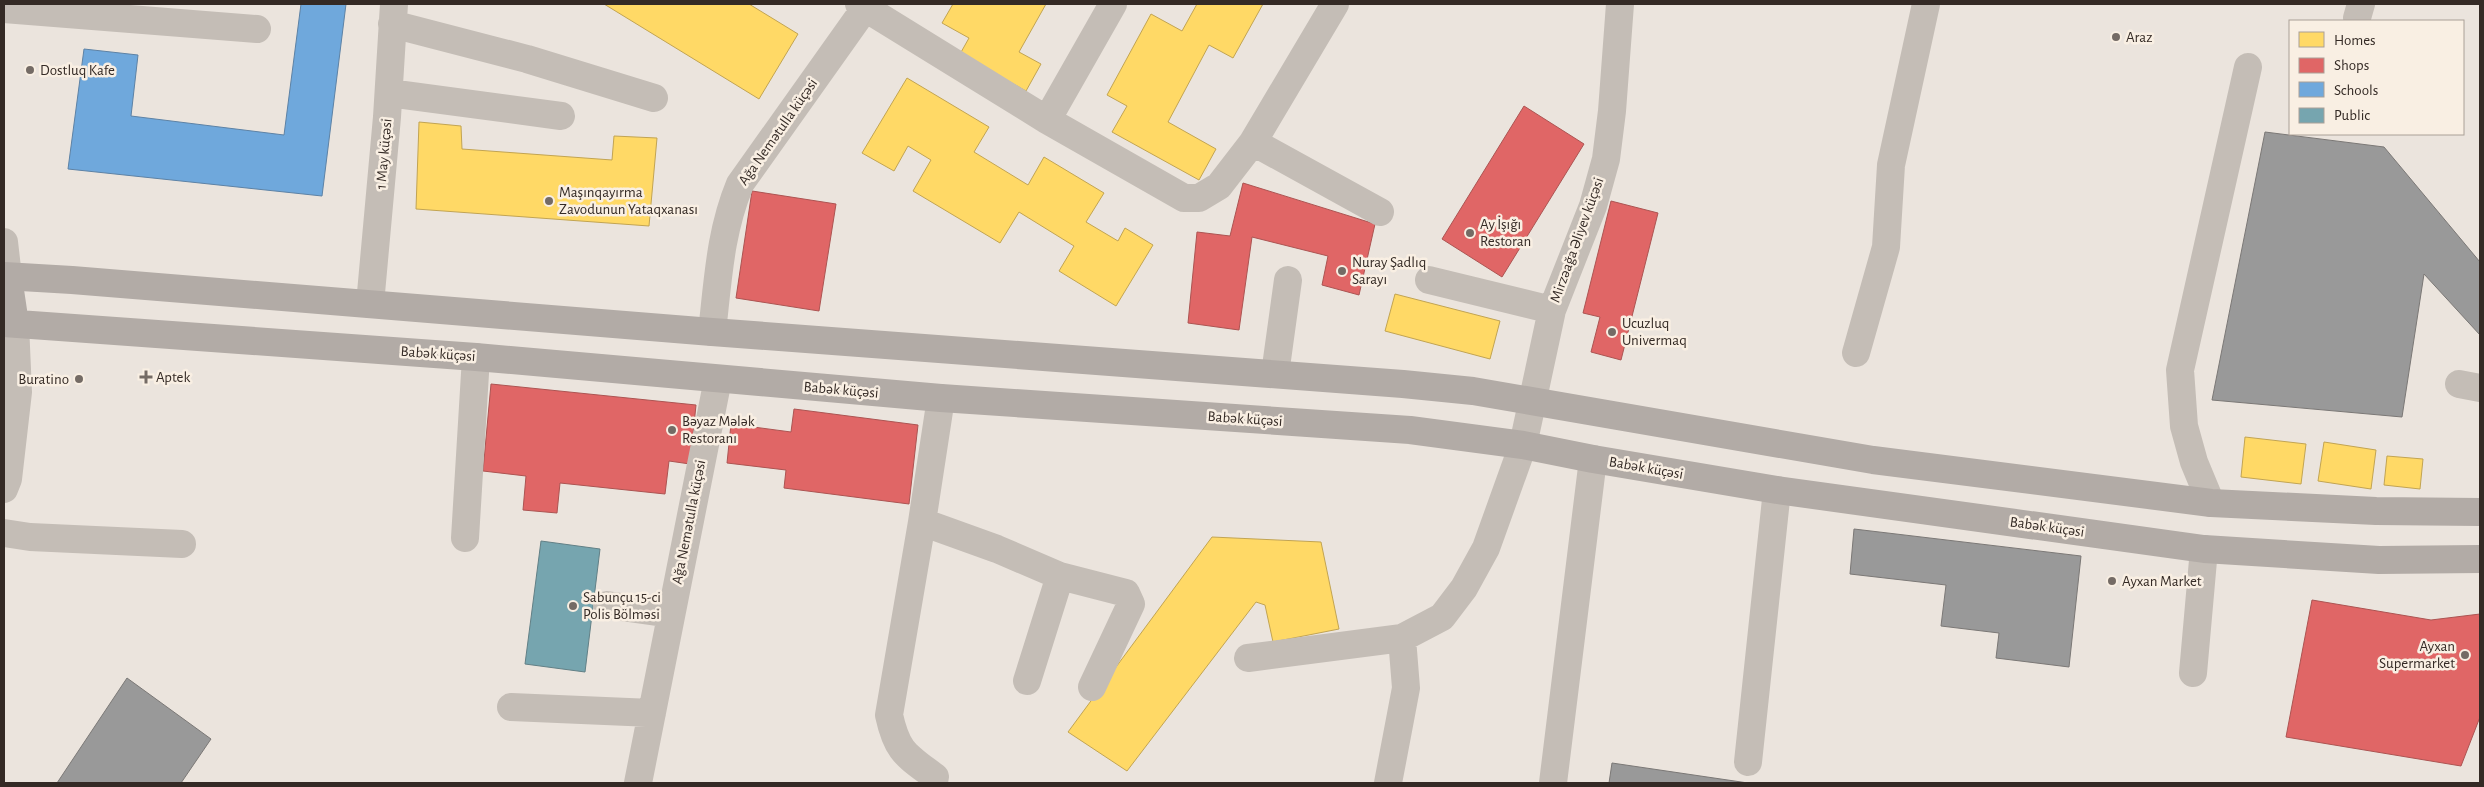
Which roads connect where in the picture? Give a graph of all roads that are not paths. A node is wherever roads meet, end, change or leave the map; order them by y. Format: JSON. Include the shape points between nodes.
{"nodes":[{"id":1,"x":1112,"y":4,"type":"edge"},
{"id":2,"x":1335,"y":4,"type":"edge"},
{"id":3,"x":1620,"y":4,"type":"edge"},
{"id":4,"x":1926,"y":4,"type":"edge"},
{"id":5,"x":864,"y":5,"type":"edge"},
{"id":6,"x":4,"y":9,"type":"edge"},
{"id":7,"x":393,"y":14,"type":"edge"},
{"id":8,"x":257,"y":29,"type":"dead end"},
{"id":9,"x":2248,"y":67,"type":"dead end"},
{"id":10,"x":389,"y":93,"type":"junction"},
{"id":11,"x":654,"y":98,"type":"dead end"},
{"id":12,"x":561,"y":116,"type":"dead end"},
{"id":13,"x":1047,"y":120,"type":"junction"},
{"id":14,"x":1252,"y":142,"type":"junction"},
{"id":15,"x":1380,"y":212,"type":"dead end"},
{"id":16,"x":4,"y":242,"type":"edge"},
{"id":17,"x":6,"y":276,"type":"edge"},
{"id":18,"x":1288,"y":280,"type":"dead end"},
{"id":19,"x":1429,"y":280,"type":"dead end"},
{"id":20,"x":370,"y":304,"type":"junction"},
{"id":21,"x":1552,"y":310,"type":"junction"},
{"id":22,"x":10,"y":324,"type":"edge"},
{"id":23,"x":712,"y":332,"type":"junction"},
{"id":24,"x":1856,"y":354,"type":"dead end"},
{"id":25,"x":476,"y":357,"type":"junction"},
{"id":26,"x":1275,"y":374,"type":"junction"},
{"id":27,"x":718,"y":379,"type":"junction"},
{"id":28,"x":941,"y":398,"type":"junction"},
{"id":29,"x":1532,"y":401,"type":"junction"},
{"id":30,"x":1523,"y":445,"type":"junction"},
{"id":31,"x":1593,"y":459,"type":"junction"},
{"id":32,"x":4,"y":489,"type":"edge"},
{"id":33,"x":1777,"y":490,"type":"junction"},
{"id":34,"x":2211,"y":503,"type":"junction"},
{"id":35,"x":2480,"y":512,"type":"edge"},
{"id":36,"x":922,"y":522,"type":"junction"},
{"id":37,"x":4,"y":533,"type":"edge"},
{"id":38,"x":465,"y":538,"type":"dead end"},
{"id":39,"x":182,"y":544,"type":"dead end"},
{"id":40,"x":2204,"y":549,"type":"junction"},
{"id":41,"x":2480,"y":559,"type":"edge"},
{"id":42,"x":1060,"y":576,"type":"junction"},
{"id":43,"x":607,"y":605,"type":"dead end"},
{"id":44,"x":671,"y":614,"type":"junction"},
{"id":45,"x":1402,"y":638,"type":"junction"},
{"id":46,"x":1248,"y":658,"type":"dead end"},
{"id":47,"x":2193,"y":672,"type":"dead end"},
{"id":48,"x":1027,"y":681,"type":"dead end"},
{"id":49,"x":1092,"y":687,"type":"dead end"},
{"id":50,"x":511,"y":707,"type":"dead end"},
{"id":51,"x":652,"y":713,"type":"junction"},
{"id":52,"x":1748,"y":762,"type":"dead end"},
{"id":53,"x":935,"y":777,"type":"dead end"},
{"id":54,"x":638,"y":783,"type":"edge"},
{"id":55,"x":1388,"y":783,"type":"edge"},
{"id":56,"x":1553,"y":783,"type":"edge"}],
"edges":[{"from":1,"to":13,"type":"street"},
{"from":2,"to":14,"type":"street"},
{"from":3,"to":21,"type":"street","name":"Mirzəağa Əliyev küçəsi","via":[[1606,159],[1593,206]]},
{"from":4,"to":24,"type":"street","via":[[1891,165],[1886,247]]},
{"from":5,"to":13,"type":"street"},
{"from":5,"to":23,"type":"street","name":"Ağa Nemətulla küçəsi","via":[[740,184],[723,232]]},
{"from":6,"to":8,"type":"street"},
{"from":7,"to":10,"type":"street","name":"1 May küçəsi"},
{"from":7,"to":11,"type":"street"},
{"from":9,"to":34,"type":"street","via":[[2180,370],[2184,426]]},
{"from":10,"to":12,"type":"street"},
{"from":10,"to":20,"type":"street","name":"1 May küçəsi"},
{"from":13,"to":14,"type":"street","via":[[1184,198],[1199,198],[1219,186]]},
{"from":14,"to":15,"type":"street"},
{"from":16,"to":17,"type":"street"},
{"from":17,"to":20,"type":"main road"},
{"from":17,"to":22,"type":"main road"},
{"from":18,"to":26,"type":"street"},
{"from":19,"to":21,"type":"street"},
{"from":20,"to":23,"type":"main road"},
{"from":21,"to":29,"type":"street","name":"Mirzəağa Əliyev küçəsi"},
{"from":22,"to":25,"type":"main road","name":"Babək küçəsi"},
{"from":22,"to":32,"type":"street","via":[[18,392],[8,479]]},
{"from":23,"to":26,"type":"main road"},
{"from":25,"to":27,"type":"main road","name":"Babək küçəsi"},
{"from":25,"to":38,"type":"street"},
{"from":26,"to":29,"type":"main road","via":[[1447,389]]},
{"from":27,"to":28,"type":"main road","name":"Babək küçəsi"},
{"from":27,"to":44,"type":"street","name":"Ağa Nemətulla küçəsi"},
{"from":28,"to":30,"type":"main road","name":"Babək küçəsi","via":[[1410,430]]},
{"from":28,"to":36,"type":"street"},
{"from":29,"to":30,"type":"street","name":"Mirzəağa Əliyev küçəsi"},
{"from":29,"to":34,"type":"main road","via":[[1873,460]]},
{"from":30,"to":31,"type":"main road","name":"Babək küçəsi"},
{"from":30,"to":45,"type":"street","name":"Mirzəağa Əliyev küçəsi","via":[[1486,548],[1464,588],[1442,618]]},
{"from":31,"to":33,"type":"main road","name":"Babək küçəsi"},
{"from":31,"to":56,"type":"street"},
{"from":33,"to":40,"type":"main road","name":"Babək küçəsi"},
{"from":33,"to":52,"type":"street"},
{"from":34,"to":35,"type":"main road"},
{"from":36,"to":42,"type":"street"},
{"from":36,"to":53,"type":"street","via":[[889,715],[894,737],[903,753]]},
{"from":37,"to":39,"type":"street"},
{"from":40,"to":41,"type":"main road","name":"Babək küçəsi","via":[[2379,560]]},
{"from":40,"to":47,"type":"street"},
{"from":42,"to":48,"type":"street"},
{"from":42,"to":49,"type":"street","via":[[1126,594],[1131,604]]},
{"from":43,"to":44,"type":"street"},
{"from":44,"to":51,"type":"street","name":"Ağa Nemətulla küçəsi"},
{"from":45,"to":46,"type":"street","name":"Mirzəağa Əliyev küçəsi"},
{"from":45,"to":55,"type":"street","via":[[1406,688]]},
{"from":50,"to":51,"type":"street"},
{"from":51,"to":54,"type":"street","name":"Ağa Nemətulla küçəsi"}]}
